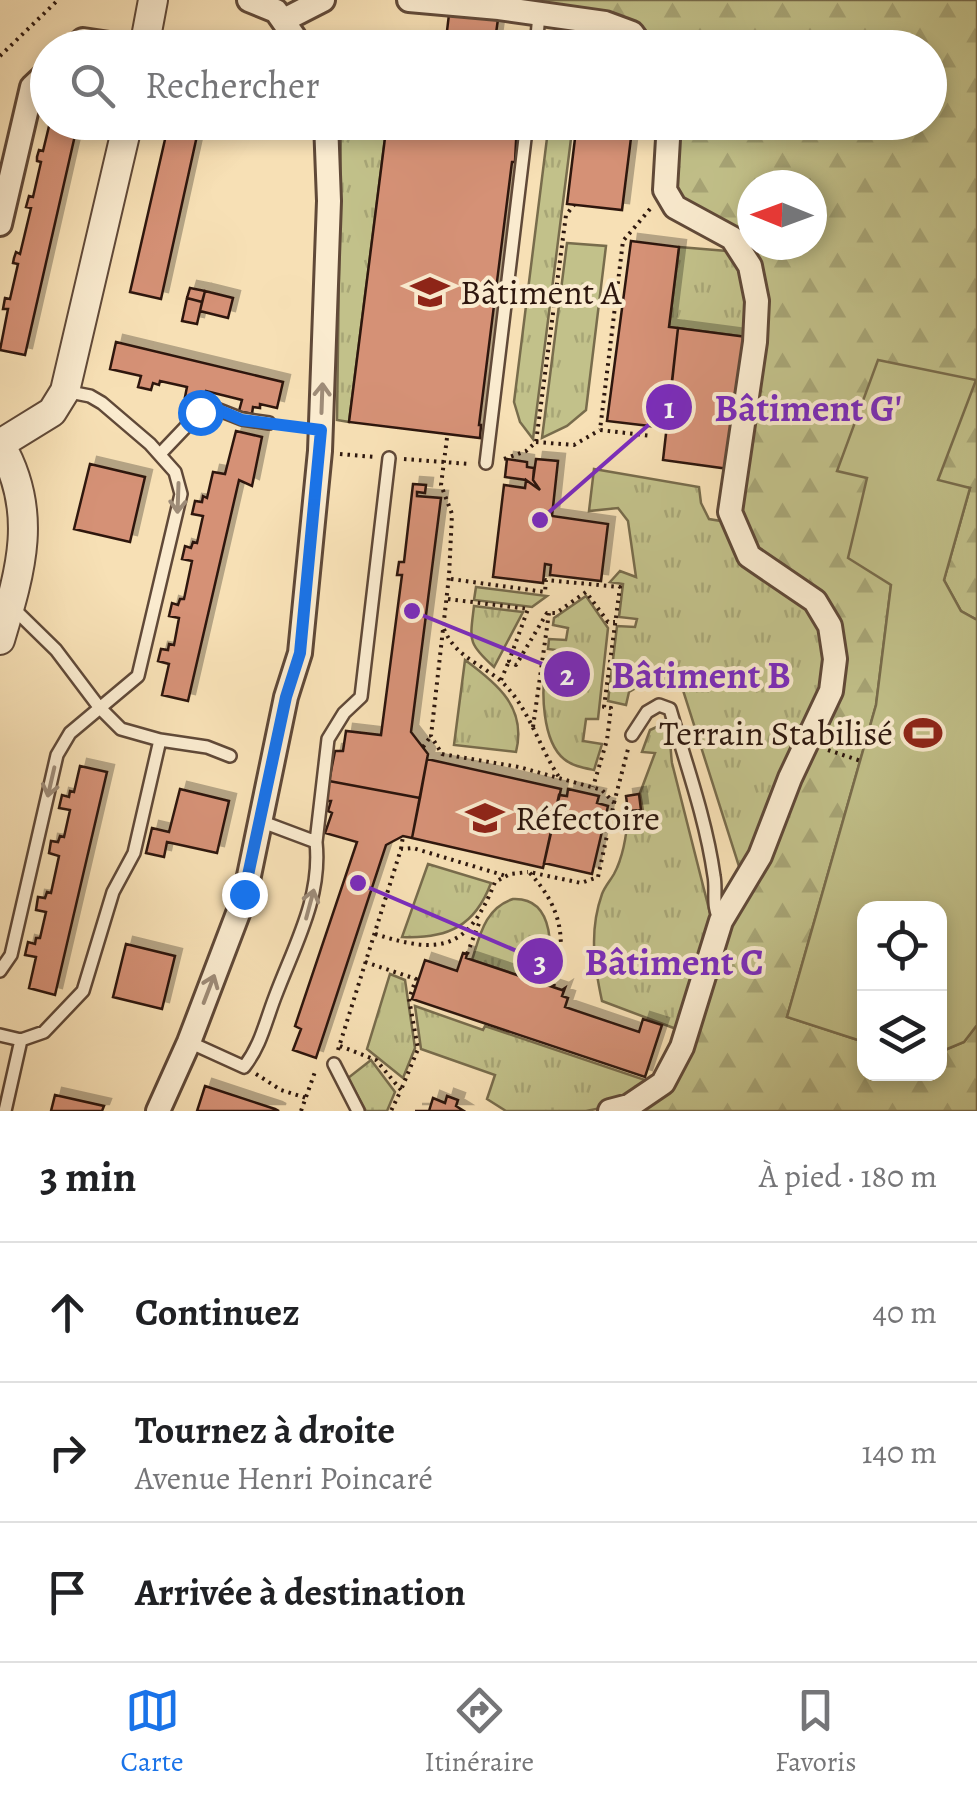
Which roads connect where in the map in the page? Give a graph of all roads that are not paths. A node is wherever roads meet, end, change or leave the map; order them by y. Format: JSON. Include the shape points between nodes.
{"nodes":[{"id":1,"x":153,"y":0,"type":"edge"},
{"id":2,"x":249,"y":0,"type":"edge"},
{"id":3,"x":323,"y":0,"type":"edge"},
{"id":4,"x":409,"y":0,"type":"edge"},
{"id":5,"x":539,"y":14,"type":"junction"},
{"id":6,"x":284,"y":20,"type":"junction"},
{"id":7,"x":147,"y":30,"type":"edge"},
{"id":8,"x":290,"y":30,"type":"edge"},
{"id":9,"x":538,"y":30,"type":"edge"},
{"id":10,"x":624,"y":30,"type":"edge"},
{"id":11,"x":30,"y":96,"type":"edge"},
{"id":12,"x":124,"y":140,"type":"edge"},
{"id":13,"x":326,"y":140,"type":"edge"},
{"id":14,"x":524,"y":140,"type":"edge"},
{"id":15,"x":668,"y":140,"type":"edge"},
{"id":16,"x":0,"y":224,"type":"edge"},
{"id":17,"x":65,"y":391,"type":"junction"},
{"id":18,"x":270,"y":424,"type":"dead end"},
{"id":19,"x":0,"y":436,"type":"edge"},
{"id":20,"x":0,"y":444,"type":"edge"},
{"id":21,"x":160,"y":454,"type":"junction"},
{"id":22,"x":389,"y":458,"type":"dead end"},
{"id":23,"x":486,"y":463,"type":"road end"},
{"id":24,"x":10,"y":605,"type":"junction"},
{"id":25,"x":0,"y":640,"type":"edge"},
{"id":26,"x":99,"y":707,"type":"junction"},
{"id":27,"x":632,"y":735,"type":"road end"},
{"id":28,"x":160,"y":740,"type":"junction"},
{"id":29,"x":230,"y":756,"type":"dead end"},
{"id":30,"x":258,"y":820,"type":"junction"},
{"id":31,"x":316,"y":842,"type":"junction"},
{"id":32,"x":721,"y":921,"type":"junction"},
{"id":33,"x":0,"y":971,"type":"edge"},
{"id":34,"x":0,"y":1035,"type":"edge"},
{"id":35,"x":20,"y":1040,"type":"junction"},
{"id":36,"x":189,"y":1042,"type":"junction"},
{"id":37,"x":334,"y":1064,"type":"road end"},
{"id":38,"x":5,"y":1111,"type":"edge"},
{"id":39,"x":158,"y":1111,"type":"edge"},
{"id":40,"x":358,"y":1111,"type":"edge"},
{"id":41,"x":610,"y":1111,"type":"edge"}],
"edges":[{"from":1,"to":7,"type":"street"},
{"from":2,"to":6,"type":"street"},
{"from":3,"to":6,"type":"street"},
{"from":4,"to":5,"type":"street"},
{"from":5,"to":9,"type":"lane"},
{"from":5,"to":10,"type":"street"},
{"from":6,"to":8,"type":"street"},
{"from":11,"to":16,"type":"street"},
{"from":12,"to":17,"type":"street"},
{"from":30,"to":13,"type":"street","one_way":true,"via":[[300,653],[308,582],[320,451]]},
{"from":14,"to":23,"type":"lane"},
{"from":15,"to":32,"type":"street","via":[[665,190],[675,208],[732,238],[750,266],[757,301],[730,512],[749,556],[815,601],[830,626],[834,659],[832,690],[760,856]]},
{"from":17,"to":20,"type":"street","via":[[52,412]]},
{"from":17,"to":21,"type":"lane","via":[[102,402]]},
{"from":18,"to":21,"type":"lane","via":[[214,408],[200,412]]},
{"from":19,"to":20,"type":"street"},
{"from":20,"to":24,"type":"street","via":[[12,464],[24,519]]},
{"from":21,"to":26,"type":"lane","one_way":true,"via":[[181,494],[143,657],[138,676]]},
{"from":22,"to":31,"type":"lane","via":[[361,697],[328,739]]},
{"from":24,"to":25,"type":"street"},
{"from":24,"to":26,"type":"lane","via":[[56,650]]},
{"from":26,"to":28,"type":"lane","via":[[121,729]]},
{"from":26,"to":33,"type":"lane","one_way":true,"via":[[57,754],[11,955]]},
{"from":27,"to":32,"type":"lane","via":[[648,712],[670,709]]},
{"from":28,"to":29,"type":"lane"},
{"from":28,"to":35,"type":"lane","via":[[134,852],[113,892],[83,991],[44,1032]]},
{"from":30,"to":31,"type":"lane"},
{"from":36,"to":30,"type":"street","one_way":true,"via":[[244,894]]},
{"from":36,"to":31,"type":"lane","one_way":true,"via":[[244,1067],[259,1048],[302,936],[319,870]]},
{"from":32,"to":41,"type":"street","via":[[682,1046],[663,1083]]},
{"from":34,"to":35,"type":"lane"},
{"from":35,"to":38,"type":"lane"},
{"from":36,"to":39,"type":"street"},
{"from":37,"to":40,"type":"lane"}]}
